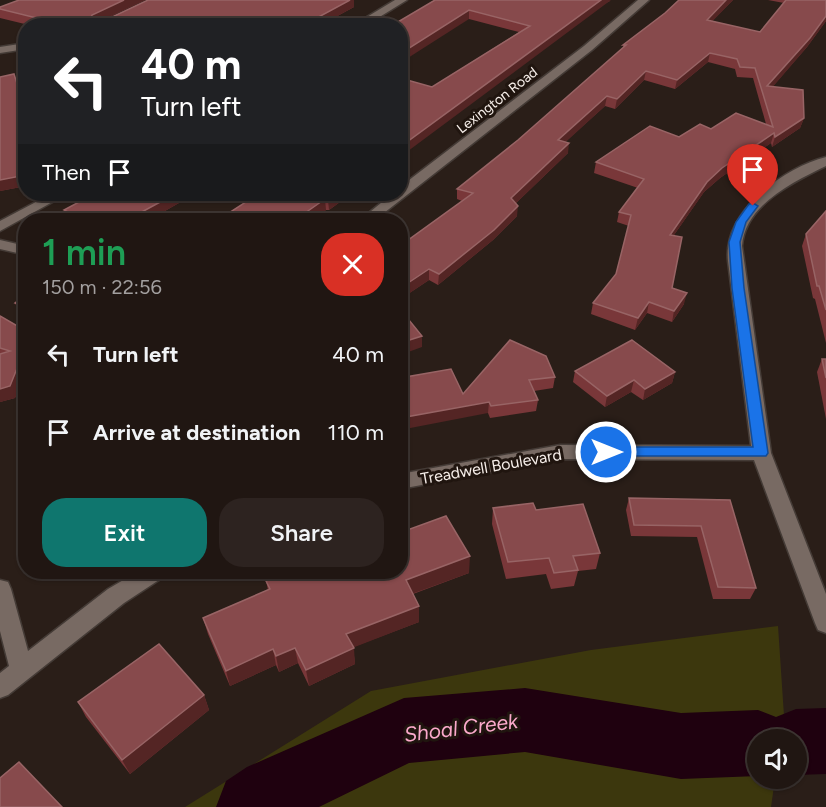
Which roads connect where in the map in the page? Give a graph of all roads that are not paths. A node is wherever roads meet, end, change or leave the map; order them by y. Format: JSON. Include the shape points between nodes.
{"nodes":[{"id":1,"x":402,"y":0,"type":"edge"},
{"id":2,"x":644,"y":0,"type":"edge"},
{"id":3,"x":371,"y":18,"type":"edge"},
{"id":4,"x":18,"y":47,"type":"edge"},
{"id":5,"x":0,"y":50,"type":"edge"},
{"id":6,"x":826,"y":161,"type":"edge"},
{"id":7,"x":408,"y":188,"type":"edge"},
{"id":8,"x":47,"y":201,"type":"edge"},
{"id":9,"x":391,"y":201,"type":"edge"},
{"id":10,"x":25,"y":213,"type":"edge"},
{"id":11,"x":376,"y":213,"type":"edge"},
{"id":12,"x":18,"y":217,"type":"edge"},
{"id":13,"x":0,"y":227,"type":"edge"},
{"id":14,"x":0,"y":244,"type":"edge"},
{"id":15,"x":18,"y":249,"type":"edge"},
{"id":16,"x":761,"y":453,"type":"junction"},
{"id":17,"x":408,"y":480,"type":"edge"},
{"id":18,"x":143,"y":579,"type":"edge"},
{"id":19,"x":0,"y":590,"type":"edge"},
{"id":20,"x":823,"y":616,"type":"edge"},
{"id":21,"x":22,"y":670,"type":"junction"},
{"id":22,"x":0,"y":687,"type":"edge"}],
"edges":[{"from":1,"to":3,"type":"street"},
{"from":2,"to":7,"type":"street","name":"Lexington Road"},
{"from":4,"to":5,"type":"street"},
{"from":6,"to":16,"type":"street","via":[[753,206],[741,222],[734,242]]},
{"from":8,"to":10,"type":"street"},
{"from":9,"to":11,"type":"street","name":"Lexington Road"},
{"from":12,"to":13,"type":"street"},
{"from":14,"to":15,"type":"street"},
{"from":16,"to":17,"type":"street","name":"Treadwell Boulevard","via":[[560,452]]},
{"from":16,"to":20,"type":"street"},
{"from":18,"to":21,"type":"street"},
{"from":19,"to":21,"type":"street"},
{"from":21,"to":22,"type":"street"}]}
